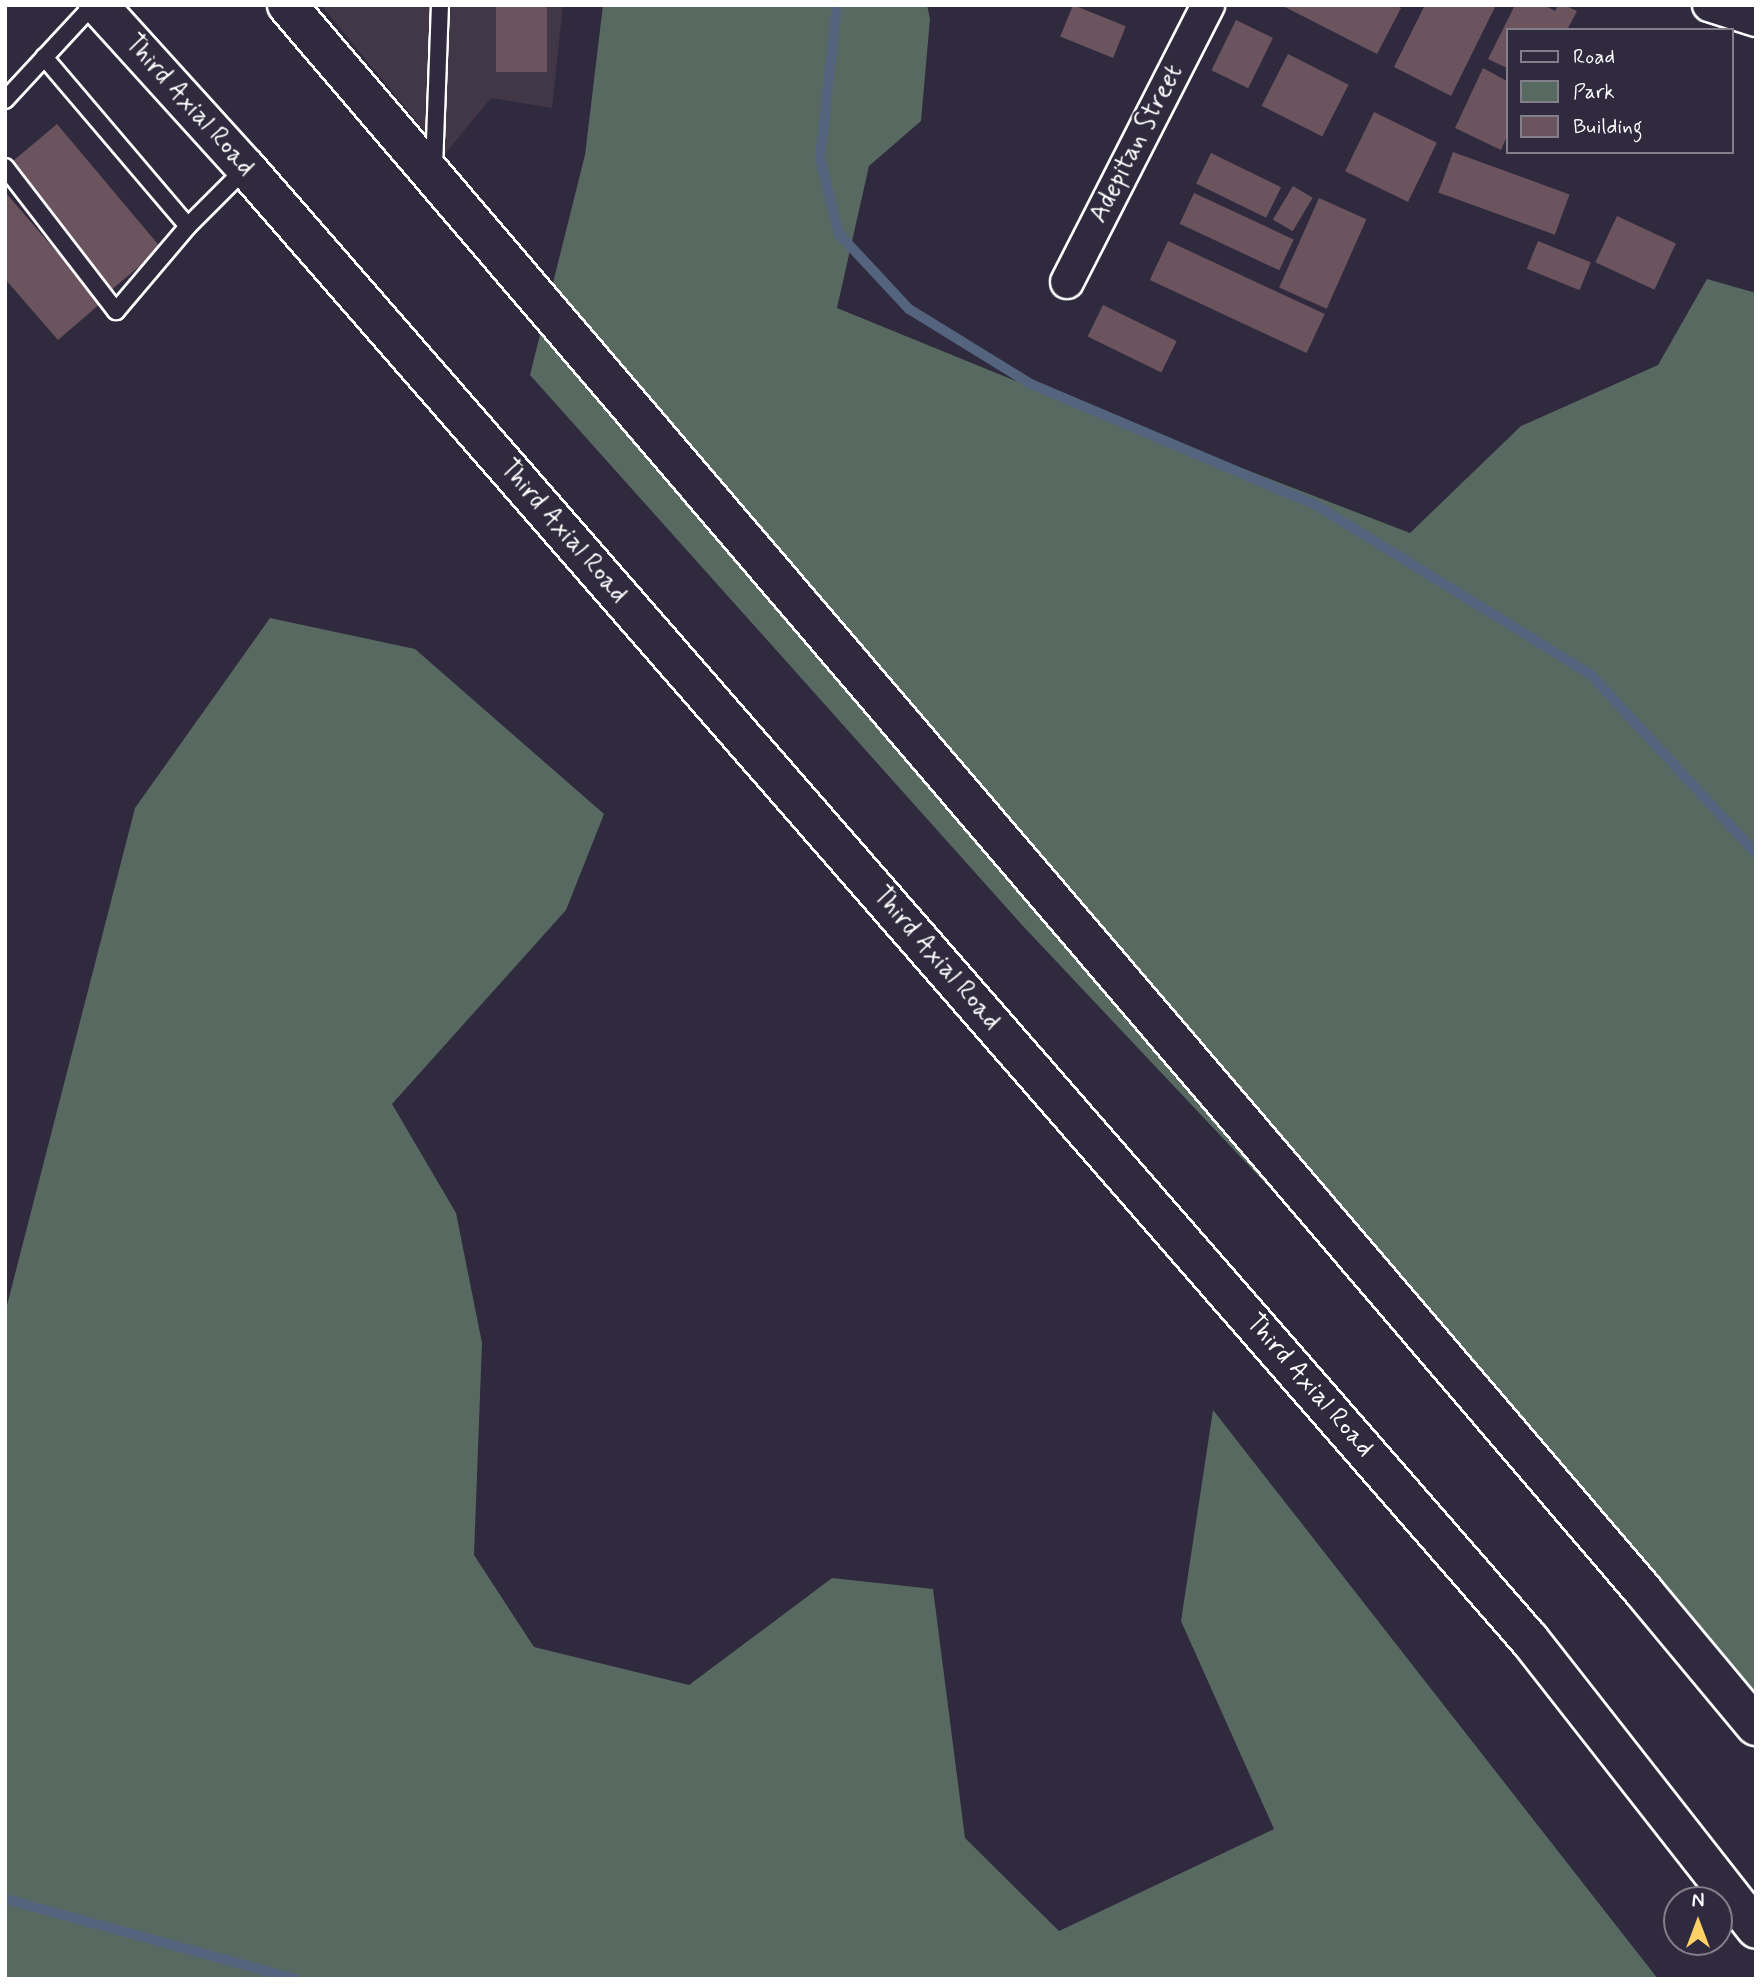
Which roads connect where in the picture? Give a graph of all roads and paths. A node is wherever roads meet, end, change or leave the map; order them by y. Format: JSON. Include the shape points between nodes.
{"nodes":[{"id":1,"x":95,"y":5,"type":"edge"},
{"id":2,"x":287,"y":5,"type":"edge"},
{"id":3,"x":440,"y":5,"type":"edge"},
{"id":4,"x":1208,"y":5,"type":"edge"},
{"id":5,"x":1709,"y":5,"type":"edge"},
{"id":6,"x":1756,"y":20,"type":"edge"},
{"id":7,"x":44,"y":57,"type":"junction"},
{"id":8,"x":5,"y":100,"type":"edge"},
{"id":9,"x":5,"y":167,"type":"edge"},
{"id":10,"x":246,"y":168,"type":"junction"},
{"id":11,"x":433,"y":178,"type":"junction"},
{"id":12,"x":188,"y":226,"type":"junction"},
{"id":13,"x":1067,"y":282,"type":"dead end"},
{"id":14,"x":1756,"y":1726,"type":"edge"},
{"id":15,"x":1746,"y":1917,"type":"edge"}],
"edges":[{"from":1,"to":7,"type":"lane"},
{"from":1,"to":10,"type":"highway","name":"Third Axial Road"},
{"from":2,"to":11,"type":"highway"},
{"from":3,"to":11,"type":"lane"},
{"from":4,"to":13,"type":"street","name":"Adepitan Street"},
{"from":5,"to":6,"type":"street"},
{"from":7,"to":8,"type":"lane"},
{"from":7,"to":12,"type":"lane"},
{"from":9,"to":12,"type":"lane","via":[[116,311]]},
{"from":10,"to":12,"type":"lane"},
{"from":10,"to":15,"type":"highway","name":"Third Axial Road","via":[[1529,1639]]},
{"from":11,"to":14,"type":"highway"}]}
